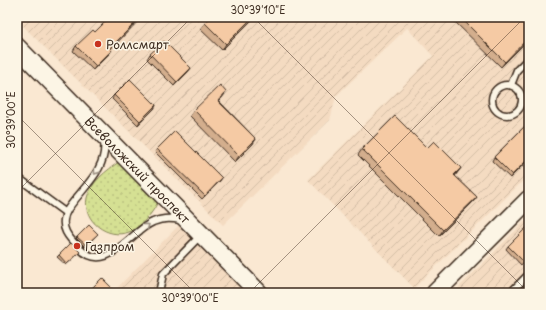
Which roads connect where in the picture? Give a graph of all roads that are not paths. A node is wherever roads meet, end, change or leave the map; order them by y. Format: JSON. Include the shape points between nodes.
{"nodes":[{"id":1,"x":17,"y":47,"type":"edge"},
{"id":2,"x":529,"y":58,"type":"edge"},
{"id":3,"x":511,"y":85,"type":"junction"},
{"id":4,"x":103,"y":136,"type":"junction"},
{"id":5,"x":17,"y":177,"type":"edge"},
{"id":6,"x":529,"y":199,"type":"edge"},
{"id":7,"x":66,"y":213,"type":"junction"},
{"id":8,"x":188,"y":221,"type":"junction"},
{"id":9,"x":201,"y":235,"type":"junction"},
{"id":10,"x":529,"y":274,"type":"edge"},
{"id":11,"x":159,"y":293,"type":"edge"},
{"id":12,"x":259,"y":293,"type":"edge"},
{"id":13,"x":435,"y":293,"type":"edge"},
{"id":14,"x":510,"y":293,"type":"edge"}],
"edges":[{"from":1,"to":4,"type":"street","name":"Всеволожский проспект"},
{"from":2,"to":3,"type":"lane","via":[[517,70]]},
{"from":3,"to":3,"type":"lane","via":[[521,92],[523,104],[516,114],[504,116],[494,109],[492,97],[499,87]]},
{"from":4,"to":7,"type":"lane","one_way":true,"via":[[105,150],[98,170]]},
{"from":4,"to":8,"type":"street","name":"Всеволожский проспект"},
{"from":5,"to":7,"type":"lane"},
{"from":6,"to":13,"type":"street"},
{"from":7,"to":8,"type":"lane","one_way":true,"via":[[65,231],[84,253],[94,258],[104,257],[115,251],[152,222],[174,218]]},
{"from":8,"to":9,"type":"street","name":"Всеволожский проспект"},
{"from":9,"to":11,"type":"lane","via":[[163,274]]},
{"from":9,"to":12,"type":"street","name":"Всеволожский проспект"},
{"from":10,"to":14,"type":"lane"}]}
